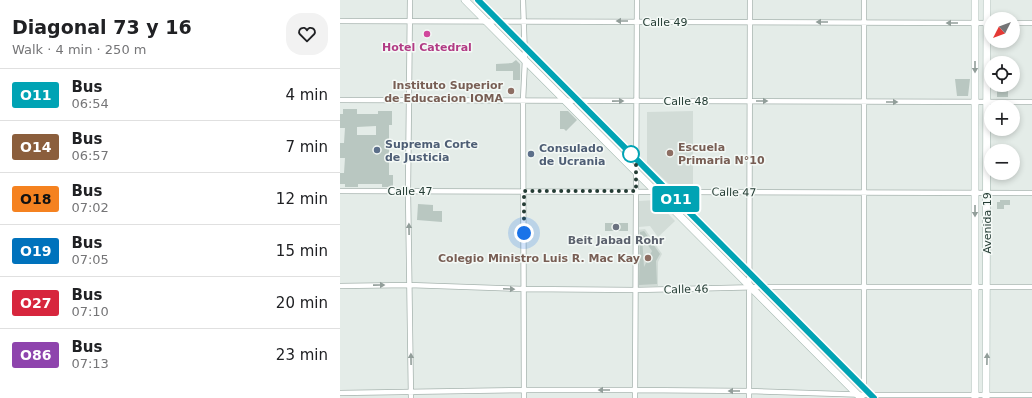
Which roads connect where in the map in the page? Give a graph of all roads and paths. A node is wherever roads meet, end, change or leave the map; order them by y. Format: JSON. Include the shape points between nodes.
{"nodes":[{"id":1,"x":410,"y":0,"type":"edge"},
{"id":2,"x":465,"y":0,"type":"edge"},
{"id":3,"x":478,"y":0,"type":"edge"},
{"id":4,"x":523,"y":0,"type":"edge"},
{"id":5,"x":637,"y":0,"type":"edge"},
{"id":6,"x":750,"y":0,"type":"edge"},
{"id":7,"x":864,"y":0,"type":"edge"},
{"id":8,"x":975,"y":0,"type":"edge"},
{"id":9,"x":987,"y":0,"type":"edge"},
{"id":10,"x":988,"y":12,"type":"edge"},
{"id":11,"x":410,"y":20,"type":"junction"},
{"id":12,"x":340,"y":21,"type":"edge"},
{"id":13,"x":486,"y":21,"type":"junction"},
{"id":14,"x":523,"y":21,"type":"junction"},
{"id":15,"x":637,"y":21,"type":"junction"},
{"id":16,"x":500,"y":22,"type":"junction"},
{"id":17,"x":750,"y":22,"type":"junction"},
{"id":18,"x":864,"y":22,"type":"junction"},
{"id":19,"x":975,"y":23,"type":"junction"},
{"id":20,"x":984,"y":23,"type":"edge"},
{"id":21,"x":1020,"y":23,"type":"edge"},
{"id":22,"x":1032,"y":23,"type":"edge"},
{"id":23,"x":524,"y":46,"type":"junction"},
{"id":24,"x":988,"y":48,"type":"edge"},
{"id":25,"x":525,"y":60,"type":"junction"},
{"id":26,"x":340,"y":100,"type":"edge"},
{"id":27,"x":409,"y":100,"type":"junction"},
{"id":28,"x":524,"y":100,"type":"junction"},
{"id":29,"x":987,"y":100,"type":"edge"},
{"id":30,"x":637,"y":101,"type":"junction"},
{"id":31,"x":750,"y":101,"type":"junction"},
{"id":32,"x":566,"y":102,"type":"junction"},
{"id":33,"x":579,"y":102,"type":"junction"},
{"id":34,"x":864,"y":102,"type":"junction"},
{"id":35,"x":975,"y":102,"type":"junction"},
{"id":36,"x":984,"y":102,"type":"edge"},
{"id":37,"x":1020,"y":102,"type":"edge"},
{"id":38,"x":1032,"y":102,"type":"edge"},
{"id":39,"x":987,"y":136,"type":"edge"},
{"id":40,"x":636,"y":159,"type":"junction"},
{"id":41,"x":636,"y":172,"type":"junction"},
{"id":42,"x":340,"y":191,"type":"edge"},
{"id":43,"x":408,"y":191,"type":"junction"},
{"id":44,"x":524,"y":191,"type":"junction"},
{"id":45,"x":636,"y":191,"type":"junction"},
{"id":46,"x":655,"y":191,"type":"junction"},
{"id":47,"x":668,"y":191,"type":"junction"},
{"id":48,"x":750,"y":193,"type":"junction"},
{"id":49,"x":864,"y":193,"type":"junction"},
{"id":50,"x":975,"y":193,"type":"junction"},
{"id":51,"x":987,"y":193,"type":"junction"},
{"id":52,"x":1032,"y":193,"type":"edge"},
{"id":53,"x":750,"y":273,"type":"junction"},
{"id":54,"x":409,"y":285,"type":"junction"},
{"id":55,"x":340,"y":286,"type":"edge"},
{"id":56,"x":750,"y":287,"type":"junction"},
{"id":57,"x":764,"y":287,"type":"junction"},
{"id":58,"x":864,"y":287,"type":"junction"},
{"id":59,"x":975,"y":287,"type":"junction"},
{"id":60,"x":987,"y":287,"type":"junction"},
{"id":61,"x":1032,"y":287,"type":"edge"},
{"id":62,"x":524,"y":289,"type":"junction"},
{"id":63,"x":636,"y":290,"type":"junction"},
{"id":64,"x":524,"y":390,"type":"junction"},
{"id":65,"x":635,"y":390,"type":"junction"},
{"id":66,"x":750,"y":391,"type":"junction"},
{"id":67,"x":340,"y":393,"type":"edge"},
{"id":68,"x":865,"y":395,"type":"edge"},
{"id":69,"x":1032,"y":395,"type":"edge"},
{"id":70,"x":412,"y":396,"type":"edge"},
{"id":71,"x":975,"y":396,"type":"edge"},
{"id":72,"x":986,"y":396,"type":"edge"},
{"id":73,"x":524,"y":398,"type":"edge"},
{"id":74,"x":635,"y":398,"type":"edge"},
{"id":75,"x":749,"y":398,"type":"edge"}],
"edges":[{"from":1,"to":11,"type":"street"},
{"from":2,"to":13,"type":"main road"},
{"from":3,"to":16,"type":"main road"},
{"from":4,"to":14,"type":"street"},
{"from":5,"to":15,"type":"street"},
{"from":6,"to":17,"type":"street"},
{"from":7,"to":18,"type":"street"},
{"from":8,"to":19,"type":"main road","name":"Avenida 19"},
{"from":9,"to":10,"type":"main road","name":"Avenida 19"},
{"from":11,"to":12,"type":"street","name":"Calle 49"},
{"from":11,"to":13,"type":"street","name":"Calle 49"},
{"from":11,"to":27,"type":"street"},
{"from":13,"to":16,"type":"street","name":"Calle 49"},
{"from":13,"to":25,"type":"main road"},
{"from":15,"to":14,"type":"street","name":"Calle 49","one_way":true},
{"from":14,"to":16,"type":"street","name":"Calle 49"},
{"from":14,"to":23,"type":"street"},
{"from":15,"to":17,"type":"street","name":"Calle 49"},
{"from":15,"to":30,"type":"street"},
{"from":16,"to":23,"type":"main road"},
{"from":18,"to":17,"type":"street","name":"Calle 49","one_way":true},
{"from":17,"to":31,"type":"street"},
{"from":19,"to":18,"type":"street","name":"Calle 49","one_way":true},
{"from":18,"to":34,"type":"street"},
{"from":19,"to":20,"type":"street","name":"Calle 49"},
{"from":19,"to":35,"type":"main road","name":"Avenida 19","one_way":true},
{"from":21,"to":22,"type":"street"},
{"from":23,"to":25,"type":"street"},
{"from":23,"to":33,"type":"main road"},
{"from":24,"to":29,"type":"main road","name":"Avenida 19"},
{"from":25,"to":28,"type":"street"},
{"from":25,"to":32,"type":"main road"},
{"from":26,"to":27,"type":"street","name":"Calle 48"},
{"from":27,"to":28,"type":"street","name":"Calle 48"},
{"from":27,"to":43,"type":"street"},
{"from":28,"to":32,"type":"street","name":"Calle 48"},
{"from":28,"to":44,"type":"street"},
{"from":30,"to":31,"type":"street","name":"Calle 48"},
{"from":33,"to":30,"type":"street","name":"Calle 48","one_way":true},
{"from":30,"to":40,"type":"street"},
{"from":31,"to":34,"type":"street","name":"Calle 48","one_way":true},
{"from":31,"to":48,"type":"street"},
{"from":32,"to":33,"type":"street","name":"Calle 48"},
{"from":32,"to":41,"type":"main road"},
{"from":33,"to":40,"type":"main road"},
{"from":34,"to":35,"type":"street","name":"Calle 48","one_way":true},
{"from":34,"to":49,"type":"street"},
{"from":35,"to":36,"type":"street","name":"Calle 48"},
{"from":35,"to":50,"type":"main road","name":"Avenida 19"},
{"from":37,"to":38,"type":"street","name":"Calle 48"},
{"from":39,"to":51,"type":"main road","name":"Avenida 19"},
{"from":40,"to":41,"type":"street"},
{"from":40,"to":47,"type":"main road"},
{"from":41,"to":45,"type":"street"},
{"from":41,"to":46,"type":"main road"},
{"from":42,"to":43,"type":"street","name":"Calle 47"},
{"from":43,"to":44,"type":"street","name":"Calle 47"},
{"from":54,"to":43,"type":"street","one_way":true},
{"from":44,"to":45,"type":"street","name":"Calle 47"},
{"from":44,"to":62,"type":"street"},
{"from":45,"to":46,"type":"street","name":"Calle 47"},
{"from":45,"to":63,"type":"street"},
{"from":46,"to":47,"type":"street","name":"Calle 47"},
{"from":46,"to":56,"type":"main road"},
{"from":47,"to":48,"type":"street","name":"Calle 47"},
{"from":47,"to":53,"type":"main road"},
{"from":48,"to":49,"type":"street","name":"Calle 47"},
{"from":48,"to":53,"type":"street"},
{"from":49,"to":50,"type":"street","name":"Calle 47"},
{"from":49,"to":58,"type":"street"},
{"from":50,"to":51,"type":"street","name":"Calle 47"},
{"from":50,"to":59,"type":"main road","name":"Avenida 19","one_way":true},
{"from":51,"to":52,"type":"street","name":"Calle 47"},
{"from":51,"to":60,"type":"main road","name":"Avenida 19"},
{"from":53,"to":56,"type":"street"},
{"from":53,"to":57,"type":"main road"},
{"from":55,"to":54,"type":"street","name":"Calle 46","one_way":true},
{"from":54,"to":62,"type":"street","name":"Calle 46","one_way":true},
{"from":70,"to":54,"type":"street","one_way":true},
{"from":56,"to":57,"type":"street","name":"Calle 46"},
{"from":56,"to":63,"type":"street","name":"Calle 46"},
{"from":56,"to":66,"type":"street"},
{"from":56,"to":68,"type":"main road"},
{"from":57,"to":58,"type":"street","name":"Calle 46"},
{"from":57,"to":68,"type":"main road"},
{"from":58,"to":59,"type":"street","name":"Calle 46"},
{"from":58,"to":68,"type":"street"},
{"from":59,"to":60,"type":"street","name":"Calle 46"},
{"from":59,"to":71,"type":"main road","name":"Avenida 19"},
{"from":60,"to":61,"type":"street","name":"Calle 46"},
{"from":72,"to":60,"type":"main road","name":"Avenida 19","one_way":true},
{"from":62,"to":63,"type":"street","name":"Calle 46"},
{"from":62,"to":64,"type":"street"},
{"from":63,"to":65,"type":"street"},
{"from":65,"to":64,"type":"street","one_way":true},
{"from":64,"to":70,"type":"street"},
{"from":64,"to":73,"type":"street"},
{"from":66,"to":65,"type":"street","one_way":true},
{"from":65,"to":74,"type":"street"},
{"from":66,"to":68,"type":"street"},
{"from":66,"to":75,"type":"street"},
{"from":67,"to":70,"type":"street"},
{"from":68,"to":71,"type":"street"},
{"from":69,"to":72,"type":"street"},
{"from":71,"to":72,"type":"street"}]}
